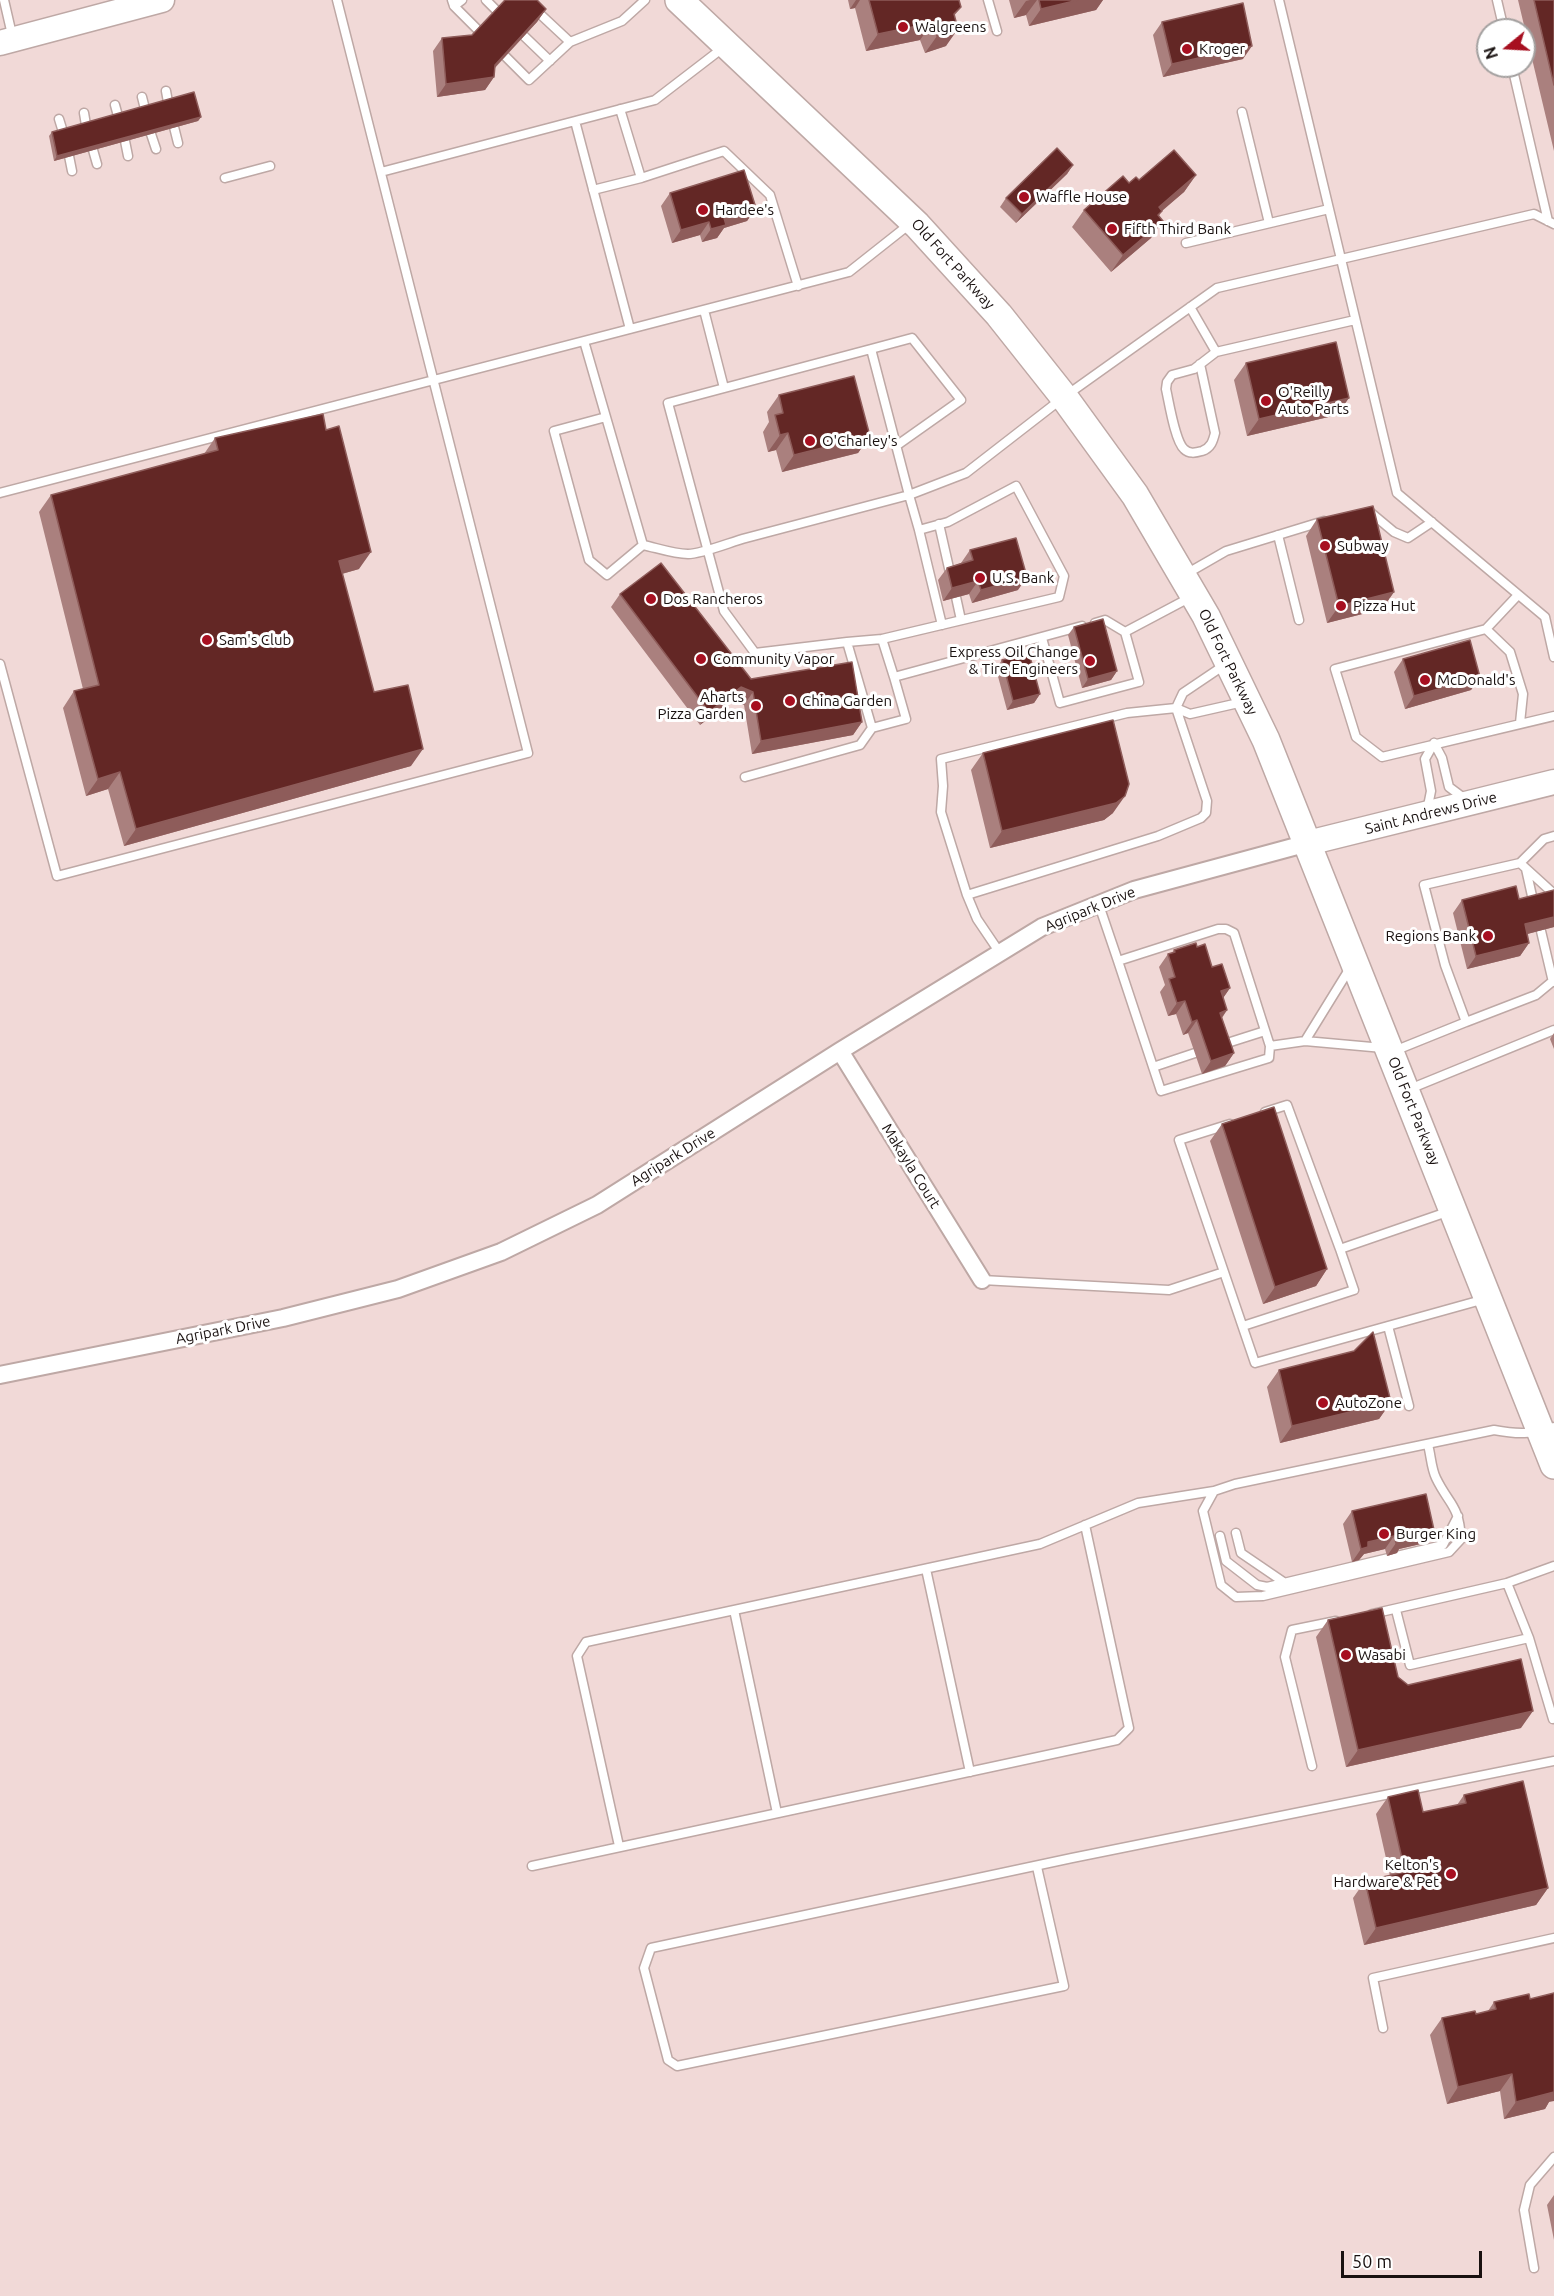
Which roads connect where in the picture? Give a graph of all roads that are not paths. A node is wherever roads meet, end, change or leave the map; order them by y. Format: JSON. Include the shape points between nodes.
{"nodes":[{"id":1,"x":4,"y":0,"type":"edge"},
{"id":2,"x":337,"y":0,"type":"edge"},
{"id":3,"x":462,"y":0,"type":"edge"},
{"id":4,"x":486,"y":0,"type":"edge"},
{"id":5,"x":525,"y":0,"type":"edge"},
{"id":6,"x":645,"y":0,"type":"edge"},
{"id":7,"x":988,"y":0,"type":"edge"},
{"id":8,"x":1279,"y":0,"type":"edge"},
{"id":9,"x":1497,"y":0,"type":"edge"},
{"id":10,"x":152,"y":1,"type":"edge"},
{"id":11,"x":453,"y":3,"type":"edge"},
{"id":12,"x":686,"y":3,"type":"edge"},
{"id":13,"x":498,"y":11,"type":"edge"},
{"id":14,"x":1501,"y":18,"type":"edge"},
{"id":15,"x":479,"y":31,"type":"edge"},
{"id":16,"x":997,"y":31,"type":"dead end"},
{"id":17,"x":524,"y":36,"type":"edge"},
{"id":18,"x":6,"y":41,"type":"edge"},
{"id":19,"x":570,"y":42,"type":"junction"},
{"id":20,"x":727,"y":45,"type":"junction"},
{"id":21,"x":506,"y":56,"type":"edge"},
{"id":22,"x":550,"y":61,"type":"junction"},
{"id":23,"x":1515,"y":78,"type":"edge"},
{"id":24,"x":166,"y":91,"type":"dead end"},
{"id":25,"x":142,"y":97,"type":"dead end"},
{"id":26,"x":168,"y":102,"type":"edge"},
{"id":27,"x":115,"y":105,"type":"dead end"},
{"id":28,"x":145,"y":109,"type":"edge"},
{"id":29,"x":620,"y":109,"type":"junction"},
{"id":30,"x":1242,"y":112,"type":"dead end"},
{"id":31,"x":84,"y":113,"type":"dead end"},
{"id":32,"x":118,"y":117,"type":"edge"},
{"id":33,"x":59,"y":119,"type":"dead end"},
{"id":34,"x":575,"y":121,"type":"junction"},
{"id":35,"x":86,"y":125,"type":"edge"},
{"id":36,"x":174,"y":127,"type":"edge"},
{"id":37,"x":63,"y":132,"type":"edge"},
{"id":38,"x":152,"y":134,"type":"edge"},
{"id":39,"x":124,"y":141,"type":"edge"},
{"id":40,"x":178,"y":143,"type":"dead end"},
{"id":41,"x":156,"y":149,"type":"dead end"},
{"id":42,"x":93,"y":150,"type":"edge"},
{"id":43,"x":69,"y":156,"type":"edge"},
{"id":44,"x":128,"y":156,"type":"dead end"},
{"id":45,"x":97,"y":164,"type":"dead end"},
{"id":46,"x":270,"y":166,"type":"dead end"},
{"id":47,"x":72,"y":171,"type":"dead end"},
{"id":48,"x":381,"y":172,"type":"junction"},
{"id":49,"x":225,"y":178,"type":"dead end"},
{"id":50,"x":641,"y":178,"type":"junction"},
{"id":51,"x":594,"y":190,"type":"junction"},
{"id":52,"x":1329,"y":209,"type":"junction"},
{"id":53,"x":913,"y":220,"type":"junction"},
{"id":54,"x":1551,"y":223,"type":"edge"},
{"id":55,"x":1269,"y":224,"type":"junction"},
{"id":56,"x":1186,"y":243,"type":"dead end"},
{"id":57,"x":1341,"y":259,"type":"junction"},
{"id":58,"x":798,"y":286,"type":"junction"},
{"id":59,"x":1190,"y":307,"type":"junction"},
{"id":60,"x":704,"y":310,"type":"junction"},
{"id":61,"x":1355,"y":320,"type":"junction"},
{"id":62,"x":630,"y":329,"type":"junction"},
{"id":63,"x":584,"y":341,"type":"junction"},
{"id":64,"x":871,"y":349,"type":"junction"},
{"id":65,"x":1216,"y":352,"type":"junction"},
{"id":66,"x":1200,"y":364,"type":"junction"},
{"id":67,"x":433,"y":381,"type":"junction"},
{"id":68,"x":724,"y":388,"type":"junction"},
{"id":69,"x":1064,"y":397,"type":"junction"},
{"id":70,"x":606,"y":417,"type":"junction"},
{"id":71,"x":896,"y":446,"type":"junction"},
{"id":72,"x":0,"y":493,"type":"edge"},
{"id":73,"x":909,"y":495,"type":"junction"},
{"id":74,"x":1360,"y":514,"type":"edge"},
{"id":75,"x":1330,"y":519,"type":"edge"},
{"id":76,"x":1432,"y":522,"type":"junction"},
{"id":77,"x":939,"y":524,"type":"junction"},
{"id":78,"x":919,"y":530,"type":"junction"},
{"id":79,"x":1278,"y":535,"type":"junction"},
{"id":80,"x":643,"y":545,"type":"junction"},
{"id":81,"x":708,"y":549,"type":"junction"},
{"id":82,"x":951,"y":577,"type":"edge"},
{"id":83,"x":1188,"y":585,"type":"junction"},
{"id":84,"x":1518,"y":595,"type":"junction"},
{"id":85,"x":956,"y":597,"type":"edge"},
{"id":86,"x":962,"y":620,"type":"junction"},
{"id":87,"x":1299,"y":620,"type":"dead end"},
{"id":88,"x":942,"y":625,"type":"junction"},
{"id":89,"x":1486,"y":629,"type":"junction"},
{"id":90,"x":1125,"y":632,"type":"junction"},
{"id":91,"x":1042,"y":638,"type":"junction"},
{"id":92,"x":882,"y":639,"type":"junction"},
{"id":93,"x":847,"y":642,"type":"junction"},
{"id":94,"x":1554,"y":657,"type":"edge"},
{"id":95,"x":1228,"y":662,"type":"junction"},
{"id":96,"x":0,"y":664,"type":"edge"},
{"id":97,"x":894,"y":677,"type":"junction"},
{"id":98,"x":1246,"y":701,"type":"junction"},
{"id":99,"x":1176,"y":708,"type":"junction"},
{"id":100,"x":1554,"y":716,"type":"edge"},
{"id":101,"x":1521,"y":723,"type":"junction"},
{"id":102,"x":872,"y":728,"type":"junction"},
{"id":103,"x":1434,"y":743,"type":"junction"},
{"id":104,"x":745,"y":777,"type":"dead end"},
{"id":105,"x":1554,"y":783,"type":"edge"},
{"id":106,"x":1471,"y":803,"type":"junction"},
{"id":107,"x":1426,"y":814,"type":"junction"},
{"id":108,"x":1554,"y":836,"type":"edge"},
{"id":109,"x":1308,"y":843,"type":"junction"},
{"id":110,"x":1523,"y":866,"type":"junction"},
{"id":111,"x":1554,"y":894,"type":"edge"},
{"id":112,"x":967,"y":895,"type":"junction"},
{"id":113,"x":1099,"y":904,"type":"junction"},
{"id":114,"x":1534,"y":906,"type":"edge"},
{"id":115,"x":1541,"y":931,"type":"edge"},
{"id":116,"x":1000,"y":953,"type":"junction"},
{"id":117,"x":1118,"y":961,"type":"junction"},
{"id":118,"x":1354,"y":961,"type":"junction"},
{"id":119,"x":1554,"y":981,"type":"edge"},
{"id":120,"x":1466,"y":1022,"type":"junction"},
{"id":121,"x":1554,"y":1030,"type":"edge"},
{"id":122,"x":1265,"y":1031,"type":"junction"},
{"id":123,"x":1305,"y":1041,"type":"junction"},
{"id":124,"x":1218,"y":1046,"type":"edge"},
{"id":125,"x":1270,"y":1046,"type":"junction"},
{"id":126,"x":1390,"y":1050,"type":"junction"},
{"id":127,"x":840,"y":1051,"type":"junction"},
{"id":128,"x":1195,"y":1053,"type":"dead end"},
{"id":129,"x":1153,"y":1067,"type":"junction"},
{"id":130,"x":1406,"y":1091,"type":"junction"},
{"id":131,"x":1255,"y":1115,"type":"edge"},
{"id":132,"x":1244,"y":1119,"type":"edge"},
{"id":133,"x":1453,"y":1210,"type":"junction"},
{"id":134,"x":1340,"y":1249,"type":"junction"},
{"id":135,"x":1224,"y":1272,"type":"junction"},
{"id":136,"x":982,"y":1280,"type":"joint"},
{"id":137,"x":1488,"y":1298,"type":"junction"},
{"id":138,"x":1243,"y":1326,"type":"junction"},
{"id":139,"x":1388,"y":1326,"type":"junction"},
{"id":140,"x":0,"y":1374,"type":"edge"},
{"id":141,"x":1409,"y":1406,"type":"dead end"},
{"id":142,"x":1548,"y":1430,"type":"edge"},
{"id":143,"x":1428,"y":1445,"type":"junction"},
{"id":144,"x":1554,"y":1465,"type":"edge"},
{"id":145,"x":1214,"y":1491,"type":"junction"},
{"id":146,"x":1458,"y":1516,"type":"junction"},
{"id":147,"x":1085,"y":1525,"type":"junction"},
{"id":148,"x":1236,"y":1533,"type":"dead end"},
{"id":149,"x":1220,"y":1536,"type":"dead end"},
{"id":150,"x":1554,"y":1566,"type":"edge"},
{"id":151,"x":926,"y":1569,"type":"junction"},
{"id":152,"x":1286,"y":1583,"type":"junction"},
{"id":153,"x":1507,"y":1583,"type":"junction"},
{"id":154,"x":734,"y":1610,"type":"junction"},
{"id":155,"x":1396,"y":1610,"type":"junction"},
{"id":156,"x":1362,"y":1616,"type":"edge"},
{"id":157,"x":1350,"y":1619,"type":"edge"},
{"id":158,"x":1529,"y":1638,"type":"junction"},
{"id":159,"x":1553,"y":1719,"type":"edge"},
{"id":160,"x":1554,"y":1761,"type":"edge"},
{"id":161,"x":1311,"y":1766,"type":"dead end"},
{"id":162,"x":970,"y":1772,"type":"junction"},
{"id":163,"x":777,"y":1813,"type":"junction"},
{"id":164,"x":620,"y":1846,"type":"junction"},
{"id":165,"x":531,"y":1866,"type":"dead end"},
{"id":166,"x":1037,"y":1867,"type":"junction"},
{"id":167,"x":1554,"y":1938,"type":"edge"},
{"id":168,"x":1383,"y":2028,"type":"dead end"},
{"id":169,"x":1554,"y":2157,"type":"edge"},
{"id":170,"x":1534,"y":2268,"type":"dead end"}],
"edges":[{"from":1,"to":18,"type":"lane"},
{"from":2,"to":48,"type":"lane"},
{"from":3,"to":11,"type":"lane"},
{"from":4,"to":13,"type":"lane"},
{"from":5,"to":19,"type":"lane"},
{"from":6,"to":19,"type":"lane","via":[[622,21]]},
{"from":7,"to":16,"type":"lane"},
{"from":8,"to":52,"type":"lane"},
{"from":9,"to":14,"type":"lane"},
{"from":10,"to":18,"type":"street"},
{"from":11,"to":15,"type":"lane"},
{"from":12,"to":20,"type":"main road","name":"Old Fort Parkway"},
{"from":17,"to":22,"type":"lane"},
{"from":19,"to":22,"type":"lane"},
{"from":20,"to":29,"type":"lane","via":[[655,100]]},
{"from":20,"to":53,"type":"main road","name":"Old Fort Parkway"},
{"from":21,"to":22,"type":"lane","via":[[529,80]]},
{"from":23,"to":54,"type":"lane"},
{"from":24,"to":26,"type":"lane"},
{"from":25,"to":28,"type":"lane"},
{"from":27,"to":32,"type":"lane"},
{"from":29,"to":34,"type":"lane"},
{"from":29,"to":50,"type":"lane"},
{"from":30,"to":55,"type":"lane"},
{"from":31,"to":35,"type":"lane"},
{"from":33,"to":37,"type":"lane"},
{"from":34,"to":48,"type":"lane"},
{"from":34,"to":51,"type":"lane"},
{"from":36,"to":40,"type":"lane"},
{"from":38,"to":41,"type":"lane"},
{"from":39,"to":44,"type":"lane"},
{"from":42,"to":45,"type":"lane"},
{"from":43,"to":47,"type":"lane"},
{"from":46,"to":49,"type":"lane"},
{"from":48,"to":67,"type":"lane"},
{"from":50,"to":51,"type":"lane"},
{"from":50,"to":58,"type":"lane","via":[[724,151],[770,195]]},
{"from":51,"to":62,"type":"lane"},
{"from":52,"to":55,"type":"lane"},
{"from":52,"to":57,"type":"lane"},
{"from":53,"to":58,"type":"lane","via":[[849,272]]},
{"from":53,"to":69,"type":"main road","name":"Old Fort Parkway","via":[[999,315]]},
{"from":54,"to":57,"type":"lane","via":[[1534,214]]},
{"from":55,"to":56,"type":"lane"},
{"from":57,"to":59,"type":"lane","via":[[1217,288]]},
{"from":57,"to":61,"type":"lane"},
{"from":58,"to":60,"type":"lane"},
{"from":59,"to":65,"type":"lane"},
{"from":59,"to":69,"type":"lane"},
{"from":60,"to":62,"type":"lane"},
{"from":60,"to":68,"type":"lane"},
{"from":61,"to":65,"type":"lane"},
{"from":61,"to":76,"type":"lane","via":[[1397,493]]},
{"from":62,"to":63,"type":"lane"},
{"from":63,"to":67,"type":"lane"},
{"from":63,"to":70,"type":"lane"},
{"from":64,"to":68,"type":"lane"},
{"from":64,"to":71,"type":"lane"},
{"from":64,"to":71,"type":"lane","via":[[912,338],[961,400]]},
{"from":65,"to":66,"type":"lane"},
{"from":66,"to":66,"type":"lane","via":[[1188,372],[1172,375],[1166,389],[1179,442],[1193,454],[1206,450],[1215,433]]},
{"from":67,"to":72,"type":"lane"},
{"from":67,"to":96,"type":"lane","via":[[528,753],[57,876]]},
{"from":68,"to":81,"type":"lane","via":[[668,403]]},
{"from":69,"to":73,"type":"lane","via":[[966,473]]},
{"from":69,"to":83,"type":"main road","name":"Old Fort Parkway","via":[[1135,495]]},
{"from":70,"to":80,"type":"lane"},
{"from":70,"to":80,"type":"lane","via":[[554,431],[589,560],[607,574]]},
{"from":71,"to":73,"type":"lane"},
{"from":73,"to":78,"type":"lane"},
{"from":73,"to":81,"type":"lane"},
{"from":74,"to":76,"type":"lane","via":[[1370,512],[1408,538]]},
{"from":75,"to":79,"type":"lane"},
{"from":76,"to":84,"type":"lane"},
{"from":77,"to":78,"type":"lane"},
{"from":77,"to":82,"type":"lane"},
{"from":77,"to":86,"type":"lane","via":[[1016,486],[1064,576],[1059,597]]},
{"from":78,"to":88,"type":"lane"},
{"from":79,"to":83,"type":"lane","via":[[1226,551]]},
{"from":79,"to":87,"type":"lane"},
{"from":80,"to":81,"type":"lane","via":[[689,554]]},
{"from":81,"to":93,"type":"lane","via":[[724,611],[754,653]]},
{"from":83,"to":90,"type":"lane"},
{"from":83,"to":95,"type":"main road","name":"Old Fort Parkway"},
{"from":84,"to":89,"type":"lane"},
{"from":84,"to":94,"type":"lane","via":[[1545,617]]},
{"from":85,"to":86,"type":"lane"},
{"from":86,"to":88,"type":"lane"},
{"from":88,"to":92,"type":"lane"},
{"from":89,"to":101,"type":"lane","via":[[1510,652],[1523,694]]},
{"from":89,"to":103,"type":"lane","via":[[1335,669],[1356,737],[1382,757]]},
{"from":90,"to":91,"type":"lane","via":[[1105,620]]},
{"from":90,"to":91,"type":"lane","via":[[1139,682],[1060,703]]},
{"from":91,"to":97,"type":"lane"},
{"from":92,"to":93,"type":"lane"},
{"from":92,"to":97,"type":"lane"},
{"from":93,"to":102,"type":"lane"},
{"from":95,"to":98,"type":"main road","name":"Old Fort Parkway"},
{"from":95,"to":99,"type":"lane","via":[[1183,693]]},
{"from":97,"to":102,"type":"lane","via":[[906,719]]},
{"from":98,"to":99,"type":"lane","via":[[1190,714]]},
{"from":98,"to":109,"type":"main road","name":"Old Fort Parkway"},
{"from":99,"to":112,"type":"lane","via":[[1207,801],[1206,813],[1201,818],[1158,836]]},
{"from":99,"to":112,"type":"lane","via":[[1127,713],[941,759],[941,812]]},
{"from":100,"to":101,"type":"lane"},
{"from":101,"to":103,"type":"lane"},
{"from":102,"to":104,"type":"lane","via":[[860,745]]},
{"from":103,"to":106,"type":"lane","via":[[1449,787]]},
{"from":103,"to":107,"type":"lane","via":[[1425,759],[1431,791]]},
{"from":105,"to":106,"type":"street","name":"Saint Andrews Drive"},
{"from":106,"to":107,"type":"street","name":"Saint Andrews Drive"},
{"from":107,"to":109,"type":"street","name":"Saint Andrews Drive"},
{"from":108,"to":110,"type":"lane","via":[[1544,840]]},
{"from":109,"to":113,"type":"street","name":"Agripark Drive","via":[[1134,890]]},
{"from":109,"to":118,"type":"main road","name":"Old Fort Parkway"},
{"from":110,"to":111,"type":"lane"},
{"from":110,"to":114,"type":"lane"},
{"from":110,"to":120,"type":"lane","via":[[1424,885],[1444,965]]},
{"from":112,"to":116,"type":"lane"},
{"from":113,"to":116,"type":"street","name":"Agripark Drive","via":[[1042,927]]},
{"from":113,"to":117,"type":"lane"},
{"from":115,"to":119,"type":"lane"},
{"from":116,"to":127,"type":"street","name":"Agripark Drive"},
{"from":117,"to":122,"type":"lane","via":[[1226,929],[1234,933]]},
{"from":117,"to":129,"type":"lane"},
{"from":118,"to":123,"type":"lane"},
{"from":118,"to":126,"type":"main road","name":"Old Fort Parkway"},
{"from":119,"to":120,"type":"lane","via":[[1536,995]]},
{"from":120,"to":126,"type":"lane"},
{"from":121,"to":130,"type":"lane"},
{"from":122,"to":124,"type":"lane"},
{"from":122,"to":125,"type":"lane"},
{"from":123,"to":125,"type":"lane"},
{"from":123,"to":126,"type":"lane"},
{"from":125,"to":129,"type":"lane","via":[[1269,1058],[1161,1091]]},
{"from":126,"to":130,"type":"main road","name":"Old Fort Parkway"},
{"from":127,"to":136,"type":"street","name":"Makayla Court"},
{"from":127,"to":140,"type":"street","name":"Agripark Drive","via":[[597,1205],[501,1252],[398,1289],[283,1318]]},
{"from":128,"to":129,"type":"lane"},
{"from":130,"to":133,"type":"main road","name":"Old Fort Parkway"},
{"from":131,"to":134,"type":"lane","via":[[1287,1105]]},
{"from":132,"to":135,"type":"lane","via":[[1179,1140]]},
{"from":133,"to":134,"type":"lane"},
{"from":133,"to":137,"type":"main road","name":"Old Fort Parkway"},
{"from":134,"to":138,"type":"lane","via":[[1354,1290]]},
{"from":135,"to":136,"type":"lane","via":[[1169,1290]]},
{"from":135,"to":138,"type":"lane"},
{"from":137,"to":139,"type":"lane"},
{"from":137,"to":142,"type":"main road","name":"Old Fort Parkway"},
{"from":138,"to":139,"type":"lane","via":[[1255,1363]]},
{"from":139,"to":141,"type":"lane"},
{"from":142,"to":143,"type":"lane","via":[[1517,1434],[1494,1430]]},
{"from":142,"to":144,"type":"main road","name":"Old Fort Parkway"},
{"from":143,"to":145,"type":"lane"},
{"from":143,"to":146,"type":"lane","via":[[1435,1475]]},
{"from":145,"to":146,"type":"lane","via":[[1203,1511],[1206,1530],[1221,1585],[1236,1597],[1263,1596],[1449,1552],[1461,1539]]},
{"from":145,"to":147,"type":"lane","via":[[1138,1503]]},
{"from":146,"to":152,"type":"lane","via":[[1443,1545]]},
{"from":147,"to":151,"type":"lane","via":[[1040,1544]]},
{"from":147,"to":162,"type":"lane","via":[[1129,1728],[1117,1740]]},
{"from":148,"to":152,"type":"lane","via":[[1241,1553]]},
{"from":149,"to":152,"type":"lane","via":[[1226,1561],[1257,1585]]},
{"from":150,"to":153,"type":"lane"},
{"from":151,"to":154,"type":"lane"},
{"from":151,"to":162,"type":"lane"},
{"from":153,"to":155,"type":"lane"},
{"from":153,"to":158,"type":"lane"},
{"from":154,"to":163,"type":"lane"},
{"from":154,"to":164,"type":"lane","via":[[586,1642],[578,1656]]},
{"from":155,"to":156,"type":"lane"},
{"from":155,"to":158,"type":"lane","via":[[1410,1665]]},
{"from":157,"to":161,"type":"lane","via":[[1292,1630],[1285,1657]]},
{"from":158,"to":159,"type":"lane"},
{"from":160,"to":166,"type":"lane"},
{"from":162,"to":163,"type":"lane"},
{"from":163,"to":164,"type":"lane"},
{"from":164,"to":165,"type":"lane"},
{"from":166,"to":166,"type":"lane","via":[[651,1948],[644,1968],[668,2060],[677,2066],[1064,1986]]},
{"from":167,"to":168,"type":"lane","via":[[1373,1978]]},
{"from":169,"to":170,"type":"lane","via":[[1530,2185],[1524,2210]]}]}
